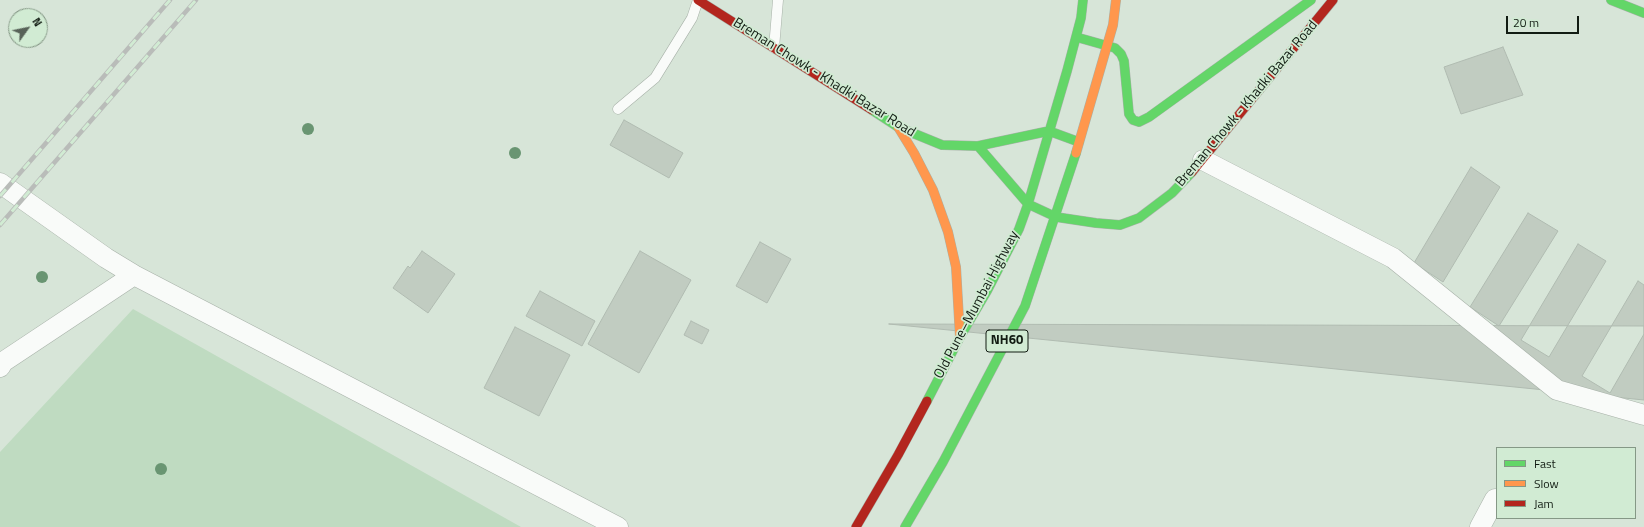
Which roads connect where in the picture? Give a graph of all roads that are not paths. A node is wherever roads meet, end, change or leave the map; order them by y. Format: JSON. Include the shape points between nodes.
{"nodes":[{"id":1,"x":698,"y":0,"type":"edge"},
{"id":2,"x":778,"y":0,"type":"edge"},
{"id":3,"x":1083,"y":0,"type":"edge"},
{"id":4,"x":1116,"y":0,"type":"edge"},
{"id":5,"x":1311,"y":0,"type":"edge"},
{"id":6,"x":1333,"y":0,"type":"edge"},
{"id":7,"x":1611,"y":0,"type":"edge"},
{"id":8,"x":1644,"y":13,"type":"edge"},
{"id":9,"x":1076,"y":37,"type":"junction"},
{"id":10,"x":1107,"y":46,"type":"junction"},
{"id":11,"x":774,"y":48,"type":"junction"},
{"id":12,"x":618,"y":109,"type":"dead end"},
{"id":13,"x":898,"y":127,"type":"junction"},
{"id":14,"x":1049,"y":131,"type":"junction"},
{"id":15,"x":1079,"y":142,"type":"junction"},
{"id":16,"x":978,"y":146,"type":"junction"},
{"id":17,"x":1203,"y":160,"type":"junction"},
{"id":18,"x":0,"y":183,"type":"edge"},
{"id":19,"x":1028,"y":204,"type":"junction"},
{"id":20,"x":1056,"y":217,"type":"junction"},
{"id":21,"x":134,"y":275,"type":"junction"},
{"id":22,"x":960,"y":337,"type":"junction"},
{"id":23,"x":0,"y":367,"type":"edge"},
{"id":24,"x":1644,"y":415,"type":"edge"},
{"id":25,"x":1495,"y":499,"type":"dead end"},
{"id":26,"x":618,"y":527,"type":"edge"},
{"id":27,"x":856,"y":527,"type":"edge"},
{"id":28,"x":905,"y":527,"type":"edge"},
{"id":29,"x":1480,"y":527,"type":"edge"}],
"edges":[{"from":1,"to":11,"type":"main road","name":"Breman Chowk - Khadki Bazar Road"},
{"from":1,"to":12,"type":"lane","via":[[692,18],[655,78]]},
{"from":2,"to":11,"type":"lane"},
{"from":3,"to":9,"type":"main road","name":"Old Pune–Mumbai Highway","number":"NH60"},
{"from":4,"to":10,"type":"main road","number":"NH60"},
{"from":5,"to":10,"type":"main road","name":"Breman Chowk - Khadki Bazar Road","via":[[1139,122],[1133,120],[1129,114],[1124,61],[1115,48]]},
{"from":6,"to":17,"type":"main road","name":"Breman Chowk - Khadki Bazar Road"},
{"from":7,"to":8,"type":"main road"},
{"from":9,"to":10,"type":"main road","name":"Breman Chowk - Khadki Bazar Road"},
{"from":9,"to":14,"type":"main road","name":"Old Pune–Mumbai Highway","number":"NH60"},
{"from":10,"to":15,"type":"main road","number":"NH60"},
{"from":11,"to":13,"type":"main road","name":"Breman Chowk - Khadki Bazar Road"},
{"from":13,"to":16,"type":"main road","name":"Breman Chowk - Khadki Bazar Road","via":[[942,145]]},
{"from":13,"to":22,"type":"main road","via":[[933,190],[948,232],[956,267]]},
{"from":14,"to":15,"type":"main road"},
{"from":14,"to":16,"type":"main road","name":"Breman Chowk - Khadki Bazar Road"},
{"from":14,"to":19,"type":"main road","name":"Old Pune–Mumbai Highway","number":"NH60"},
{"from":15,"to":20,"type":"main road","number":"NH60"},
{"from":16,"to":19,"type":"main road","name":"Breman Chowk - Khadki Bazar Road"},
{"from":17,"to":20,"type":"main road","name":"Breman Chowk - Khadki Bazar Road","via":[[1172,194],[1139,218],[1120,224]]},
{"from":17,"to":24,"type":"street","via":[[1393,258],[1557,390]]},
{"from":18,"to":21,"type":"street"},
{"from":19,"to":20,"type":"main road","name":"Breman Chowk - Khadki Bazar Road"},
{"from":19,"to":22,"type":"main road","name":"Old Pune–Mumbai Highway","number":"NH60","via":[[1019,229]]},
{"from":20,"to":28,"type":"main road","number":"NH60","via":[[1026,306],[943,462]]},
{"from":21,"to":23,"type":"street"},
{"from":21,"to":26,"type":"street"},
{"from":22,"to":27,"type":"main road","name":"Old Pune–Mumbai Highway","number":"NH60","via":[[898,455]]},
{"from":25,"to":29,"type":"street"}]}
